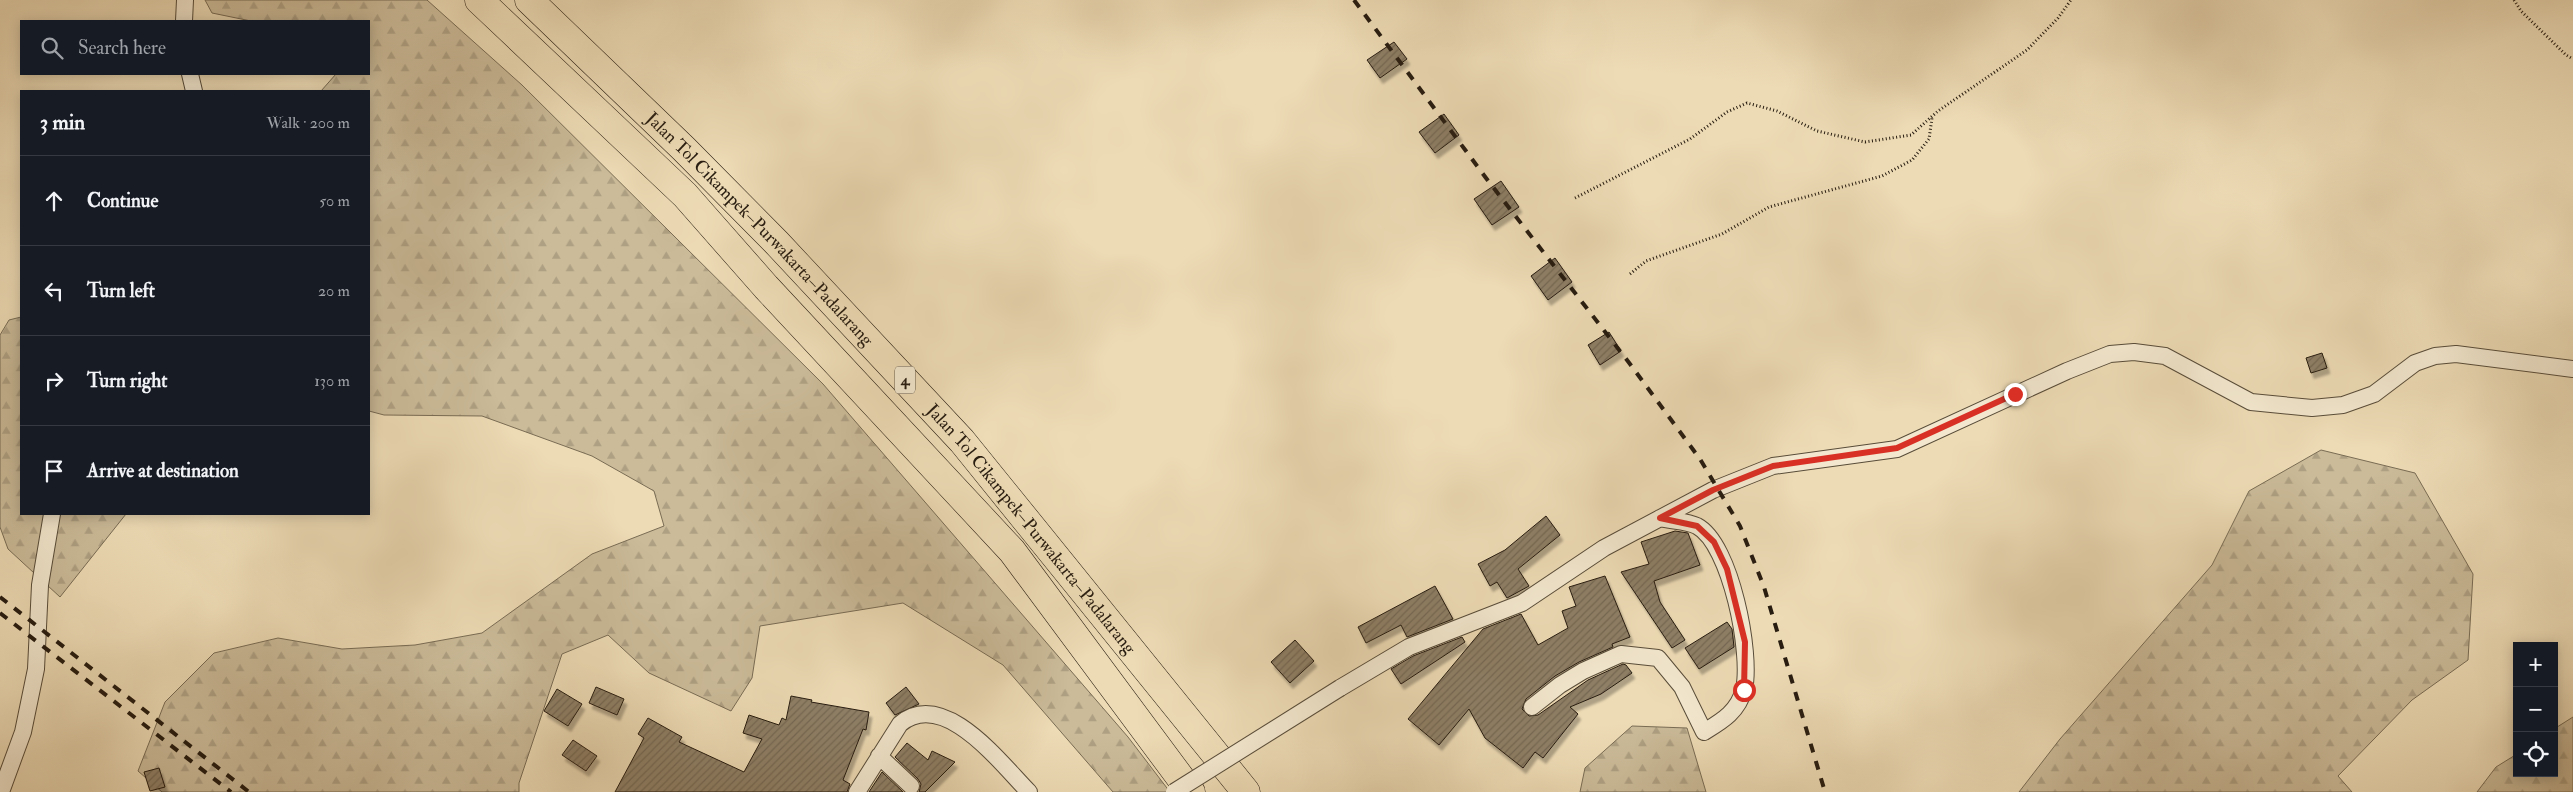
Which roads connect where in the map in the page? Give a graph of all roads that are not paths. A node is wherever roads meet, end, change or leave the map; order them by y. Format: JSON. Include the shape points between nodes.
{"nodes":[{"id":1,"x":184,"y":0,"type":"edge"},
{"id":2,"x":479,"y":0,"type":"edge"},
{"id":3,"x":529,"y":0,"type":"edge"},
{"id":4,"x":184,"y":20,"type":"edge"},
{"id":5,"x":190,"y":75,"type":"edge"},
{"id":6,"x":194,"y":90,"type":"edge"},
{"id":7,"x":2573,"y":369,"type":"edge"},
{"id":8,"x":52,"y":515,"type":"edge"},
{"id":9,"x":1660,"y":518,"type":"junction"},
{"id":10,"x":1532,"y":707,"type":"dead end"},
{"id":11,"x":879,"y":756,"type":"junction"},
{"id":12,"x":910,"y":786,"type":"dead end"},
{"id":13,"x":1,"y":792,"type":"edge"},
{"id":14,"x":857,"y":792,"type":"edge"},
{"id":15,"x":1030,"y":792,"type":"edge"},
{"id":16,"x":1174,"y":792,"type":"edge"},
{"id":17,"x":1191,"y":792,"type":"edge"},
{"id":18,"x":1246,"y":792,"type":"edge"}],
"edges":[{"from":1,"to":4,"type":"street"},
{"from":2,"to":17,"type":"highway","name":"Jalan Tol Cikampek–Purwakarta–Padalarang","number":"4","via":[[685,196],[1012,551]]},
{"from":3,"to":18,"type":"highway","name":"Jalan Tol Cikampek–Purwakarta–Padalarang","number":"4","via":[[776,242],[962,441]]},
{"from":5,"to":6,"type":"street"},
{"from":7,"to":9,"type":"street","via":[[2456,354],[2435,356],[2415,362],[2374,394],[2343,405],[2312,408],[2251,402],[2165,356],[2134,352],[2110,354],[1897,448],[1773,466],[1713,490]]},
{"from":8,"to":13,"type":"street","via":[[40,585],[36,669],[24,732]]},
{"from":9,"to":10,"type":"street","via":[[1697,526],[1714,542],[1727,569],[1745,642],[1744,690],[1730,716],[1704,732],[1682,687],[1658,658],[1621,654],[1567,680]]},
{"from":9,"to":16,"type":"street","bridge":true,"via":[[1604,548],[1522,603],[1409,647]]},
{"from":11,"to":12,"type":"street"},
{"from":11,"to":14,"type":"street"},
{"from":11,"to":15,"type":"street","via":[[906,719],[924,714],[949,718],[976,738]]}]}
